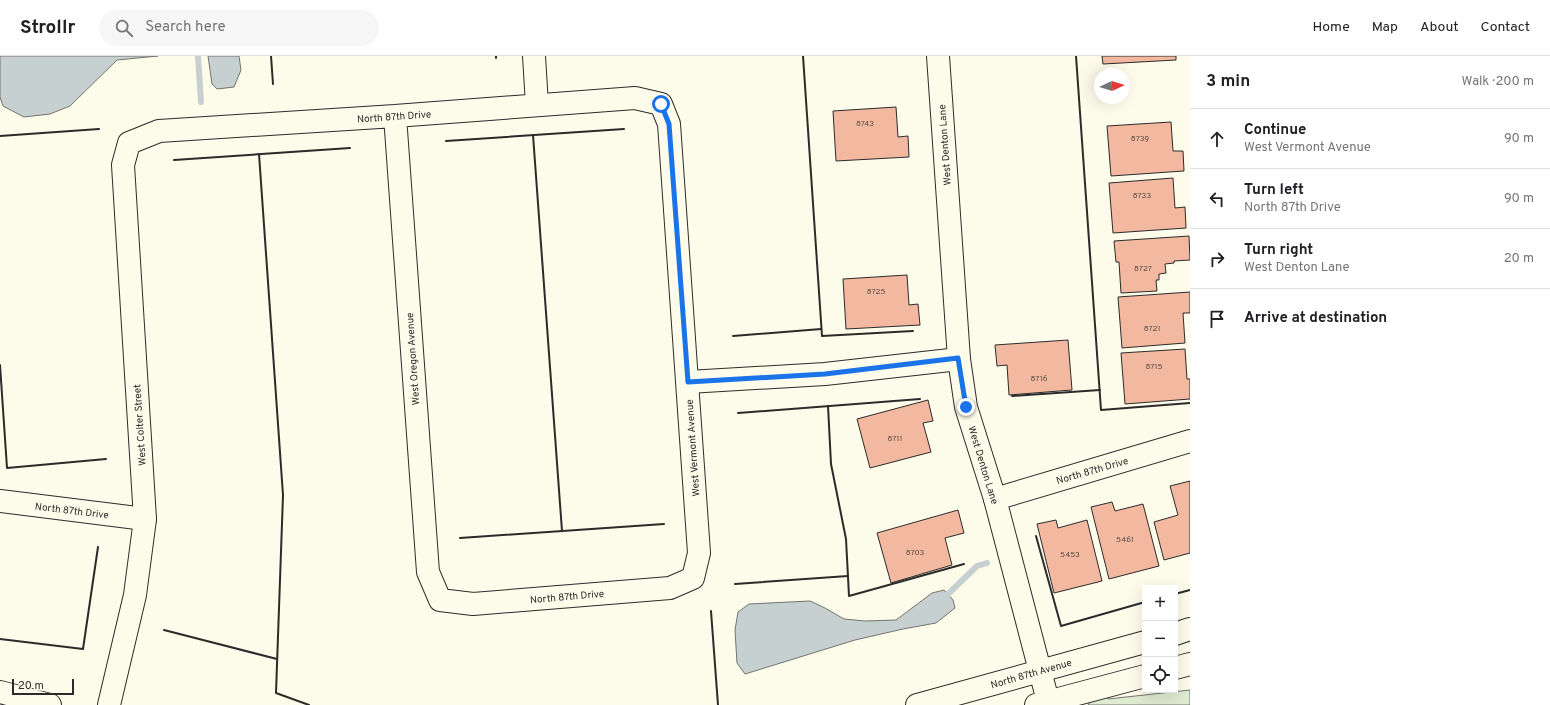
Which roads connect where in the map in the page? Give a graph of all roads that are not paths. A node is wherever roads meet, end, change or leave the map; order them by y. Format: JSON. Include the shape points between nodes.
{"nodes":[{"id":1,"x":534,"y":56,"type":"edge"},
{"id":2,"x":938,"y":56,"type":"edge"},
{"id":3,"x":661,"y":104,"type":"joint"},
{"id":4,"x":537,"y":105,"type":"junction"},
{"id":5,"x":395,"y":116,"type":"junction"},
{"id":6,"x":129,"y":143,"type":"joint"},
{"id":7,"x":958,"y":358,"type":"junction"},
{"id":8,"x":688,"y":382,"type":"junction"},
{"id":9,"x":1190,"y":441,"type":"edge"},
{"id":10,"x":994,"y":498,"type":"junction"},
{"id":11,"x":0,"y":501,"type":"edge"},
{"id":12,"x":145,"y":519,"type":"junction"},
{"id":13,"x":692,"y":578,"type":"joint"},
{"id":14,"x":440,"y":600,"type":"joint"},
{"id":15,"x":1190,"y":629,"type":"edge"},
{"id":16,"x":1178,"y":633,"type":"edge"},
{"id":17,"x":1142,"y":643,"type":"edge"},
{"id":18,"x":1190,"y":664,"type":"edge"},
{"id":19,"x":1178,"y":667,"type":"edge"},
{"id":20,"x":1040,"y":670,"type":"junction"},
{"id":21,"x":1142,"y":677,"type":"edge"},
{"id":22,"x":0,"y":692,"type":"edge"},
{"id":23,"x":1045,"y":704,"type":"edge"},
{"id":24,"x":50,"y":705,"type":"edge"},
{"id":25,"x":109,"y":705,"type":"edge"},
{"id":26,"x":917,"y":705,"type":"edge"}],
"edges":[{"from":1,"to":4,"type":"street"},
{"from":2,"to":7,"type":"street","name":"West Denton Lane"},
{"from":3,"to":4,"type":"street","name":"North 87th Drive","via":[[635,98]]},
{"from":3,"to":8,"type":"street","name":"West Vermont Avenue","via":[[669,124]]},
{"from":4,"to":5,"type":"street","name":"North 87th Drive"},
{"from":5,"to":6,"type":"street","name":"North 87th Drive","via":[[159,130]]},
{"from":5,"to":14,"type":"street","name":"West Oregon Avenue","via":[[428,572]]},
{"from":6,"to":12,"type":"street","name":"West Colter Street","via":[[123,164]]},
{"from":7,"to":8,"type":"street","via":[[825,374]]},
{"from":7,"to":10,"type":"street","name":"West Denton Lane","via":[[966,407]]},
{"from":8,"to":13,"type":"street","name":"West Vermont Avenue","via":[[699,554]]},
{"from":9,"to":10,"type":"street","name":"North 87th Drive"},
{"from":10,"to":20,"type":"street","name":"West Denton Lane"},
{"from":11,"to":12,"type":"street","name":"North 87th Drive"},
{"from":12,"to":25,"type":"street","name":"West Colter Street","via":[[135,595]]},
{"from":13,"to":14,"type":"street","name":"North 87th Drive","via":[[670,588],[473,604]]},
{"from":15,"to":16,"type":"street"},
{"from":17,"to":20,"type":"street","name":"North 87th Avenue"},
{"from":18,"to":19,"type":"street"},
{"from":20,"to":23,"type":"street","name":"West Denton Lane"},
{"from":20,"to":26,"type":"street","name":"North 87th Avenue"},
{"from":21,"to":23,"type":"street"},
{"from":22,"to":24,"type":"street"}]}
